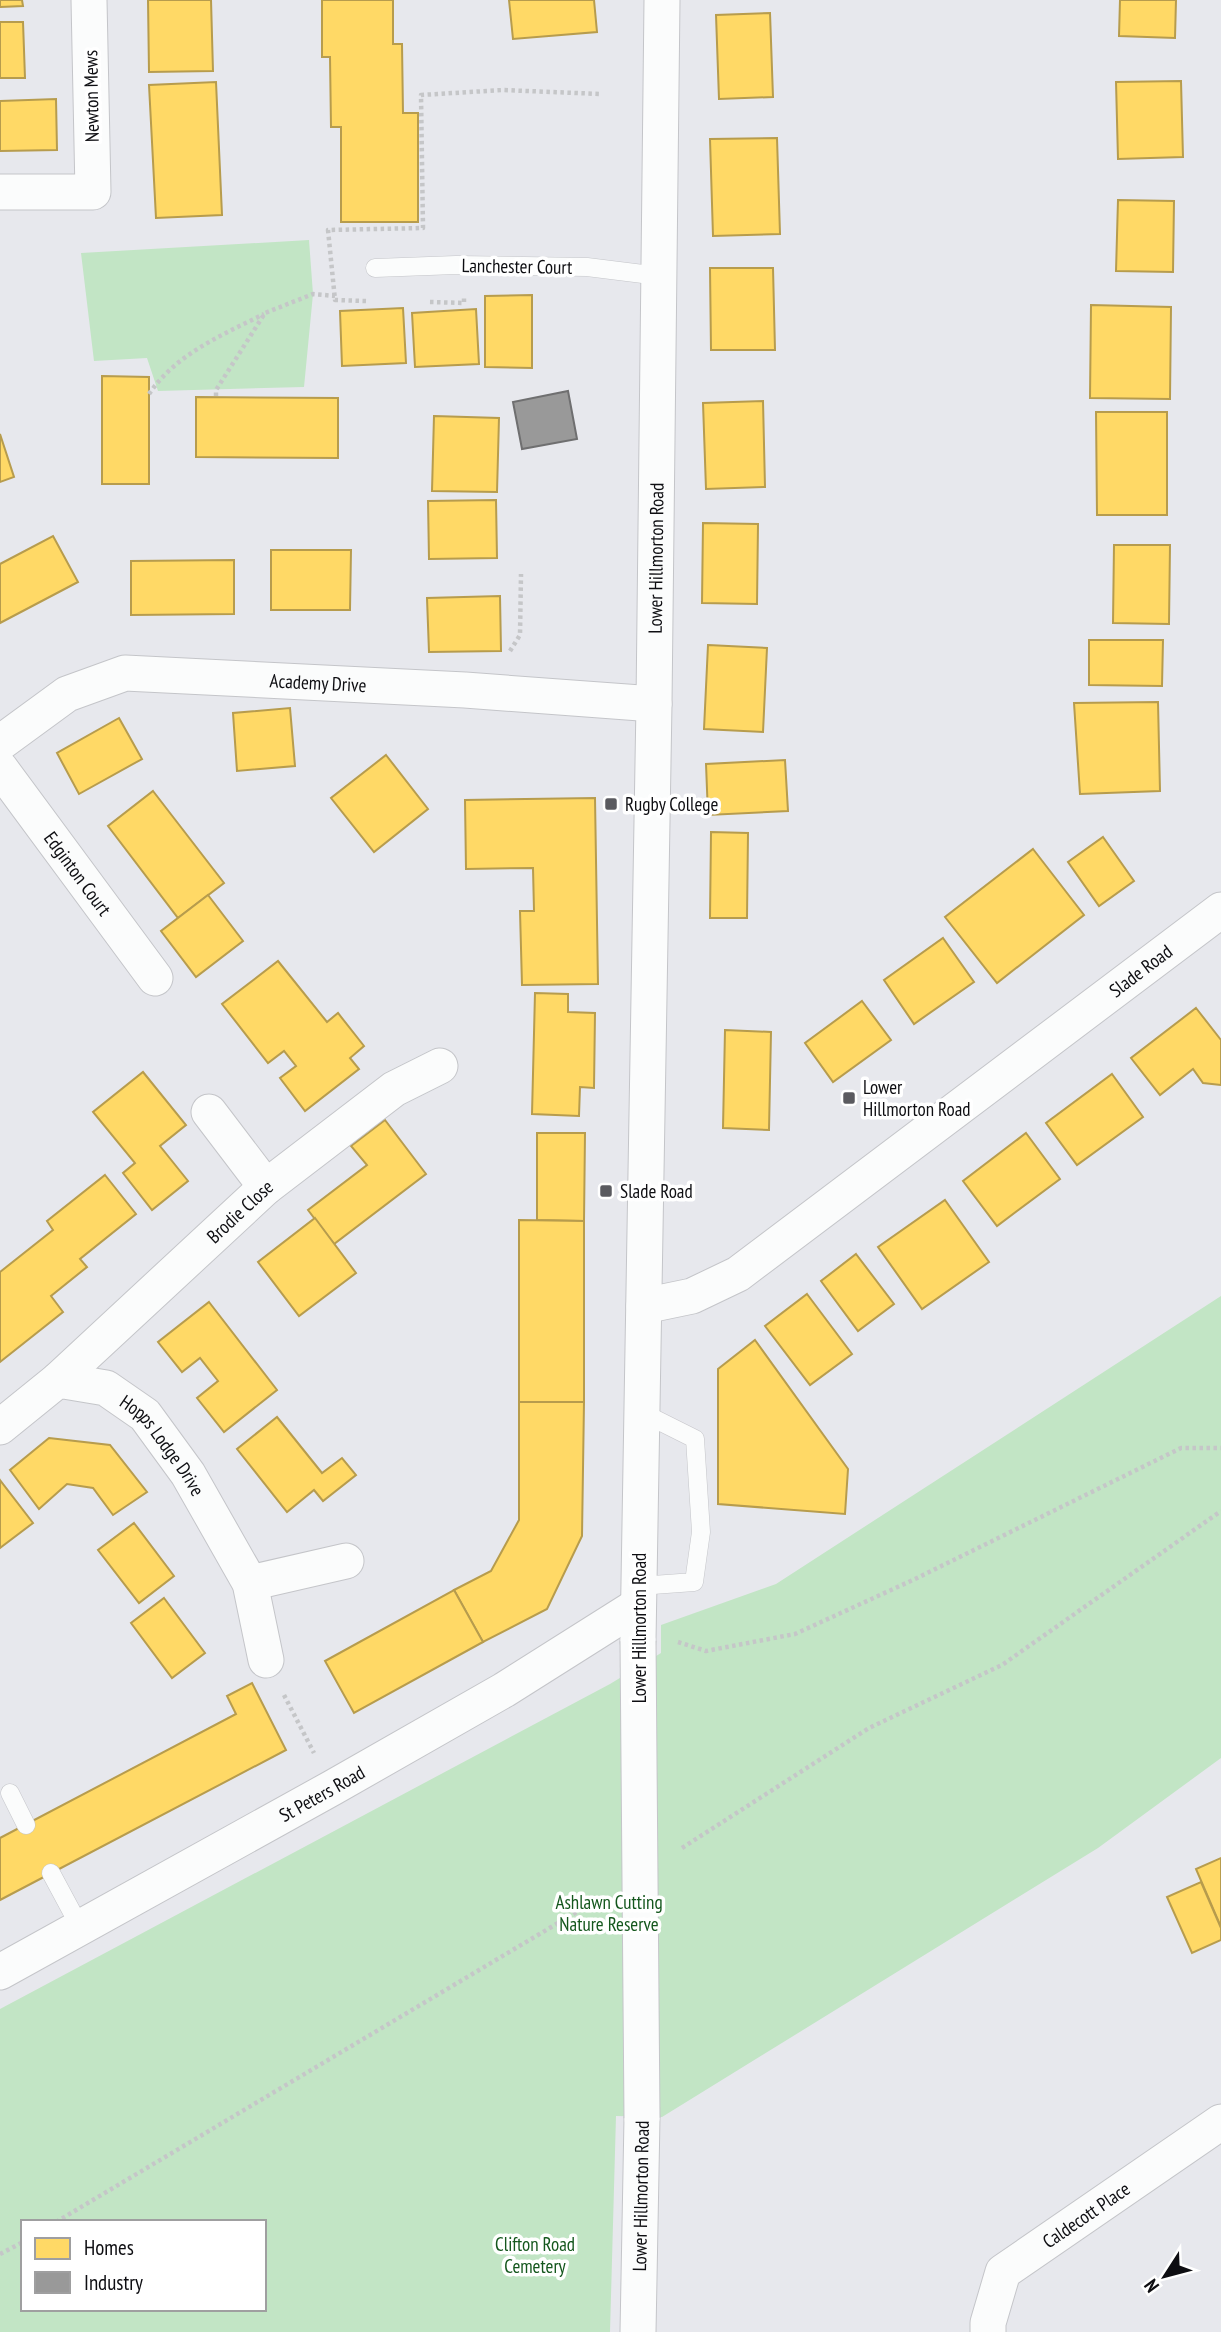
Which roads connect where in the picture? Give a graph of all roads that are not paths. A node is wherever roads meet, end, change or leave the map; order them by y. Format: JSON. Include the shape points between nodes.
{"nodes":[{"id":1,"x":89,"y":0,"type":"edge"},
{"id":2,"x":662,"y":0,"type":"edge"},
{"id":3,"x":0,"y":192,"type":"edge"},
{"id":4,"x":375,"y":268,"type":"dead end"},
{"id":5,"x":659,"y":276,"type":"junction"},
{"id":6,"x":654,"y":704,"type":"junction"},
{"id":7,"x":0,"y":743,"type":"edge"},
{"id":8,"x":0,"y":768,"type":"edge"},
{"id":9,"x":1221,"y":910,"type":"edge"},
{"id":10,"x":155,"y":978,"type":"dead end"},
{"id":11,"x":440,"y":1066,"type":"dead end"},
{"id":12,"x":209,"y":1112,"type":"dead end"},
{"id":13,"x":266,"y":1187,"type":"junction"},
{"id":14,"x":644,"y":1306,"type":"junction"},
{"id":15,"x":58,"y":1380,"type":"junction"},
{"id":16,"x":643,"y":1413,"type":"junction"},
{"id":17,"x":0,"y":1427,"type":"edge"},
{"id":18,"x":346,"y":1561,"type":"dead end"},
{"id":19,"x":250,"y":1583,"type":"junction"},
{"id":20,"x":638,"y":1615,"type":"junction"},
{"id":21,"x":266,"y":1660,"type":"road end"},
{"id":22,"x":10,"y":1793,"type":"dead end"},
{"id":23,"x":26,"y":1825,"type":"dead end"},
{"id":24,"x":51,"y":1873,"type":"dead end"},
{"id":25,"x":80,"y":1927,"type":"junction"},
{"id":26,"x":0,"y":1972,"type":"edge"},
{"id":27,"x":1221,"y":2122,"type":"edge"},
{"id":28,"x":638,"y":2332,"type":"edge"},
{"id":29,"x":988,"y":2332,"type":"edge"}],
"edges":[{"from":1,"to":3,"type":"street","name":"Newton Mews","via":[[93,192]]},
{"from":2,"to":5,"type":"street","name":"Lower Hillmorton Road"},
{"from":4,"to":5,"type":"lane","name":"Lanchester Court","via":[[587,267]]},
{"from":5,"to":6,"type":"street","name":"Lower Hillmorton Road"},
{"from":6,"to":7,"type":"street","name":"Academy Drive","via":[[125,673],[67,694]]},
{"from":6,"to":14,"type":"street","name":"Lower Hillmorton Road"},
{"from":8,"to":10,"type":"street","name":"Edginton Court"},
{"from":9,"to":14,"type":"street","name":"Slade Road","via":[[738,1274],[692,1296]]},
{"from":11,"to":13,"type":"street","name":"Brodie Close","via":[[394,1088]]},
{"from":12,"to":13,"type":"street"},
{"from":13,"to":15,"type":"street","name":"Brodie Close"},
{"from":14,"to":16,"type":"street","name":"Lower Hillmorton Road"},
{"from":15,"to":17,"type":"street"},
{"from":15,"to":19,"type":"street","name":"Hopps Lodge Drive","via":[[106,1388],[145,1415],[188,1474]]},
{"from":16,"to":20,"type":"street","name":"Lower Hillmorton Road"},
{"from":16,"to":20,"type":"lane","via":[[695,1439],[701,1532],[694,1582]]},
{"from":18,"to":19,"type":"street"},
{"from":19,"to":21,"type":"street","name":"Hopps Lodge Drive"},
{"from":20,"to":25,"type":"street","name":"St Peters Road"},
{"from":20,"to":28,"type":"street","name":"Lower Hillmorton Road","bridge":true,"via":[[642,2118]]},
{"from":22,"to":23,"type":"lane"},
{"from":24,"to":25,"type":"lane"},
{"from":25,"to":26,"type":"street","name":"St Peters Road"},
{"from":27,"to":29,"type":"street","name":"Caldecott Place","via":[[1003,2272]]}]}
